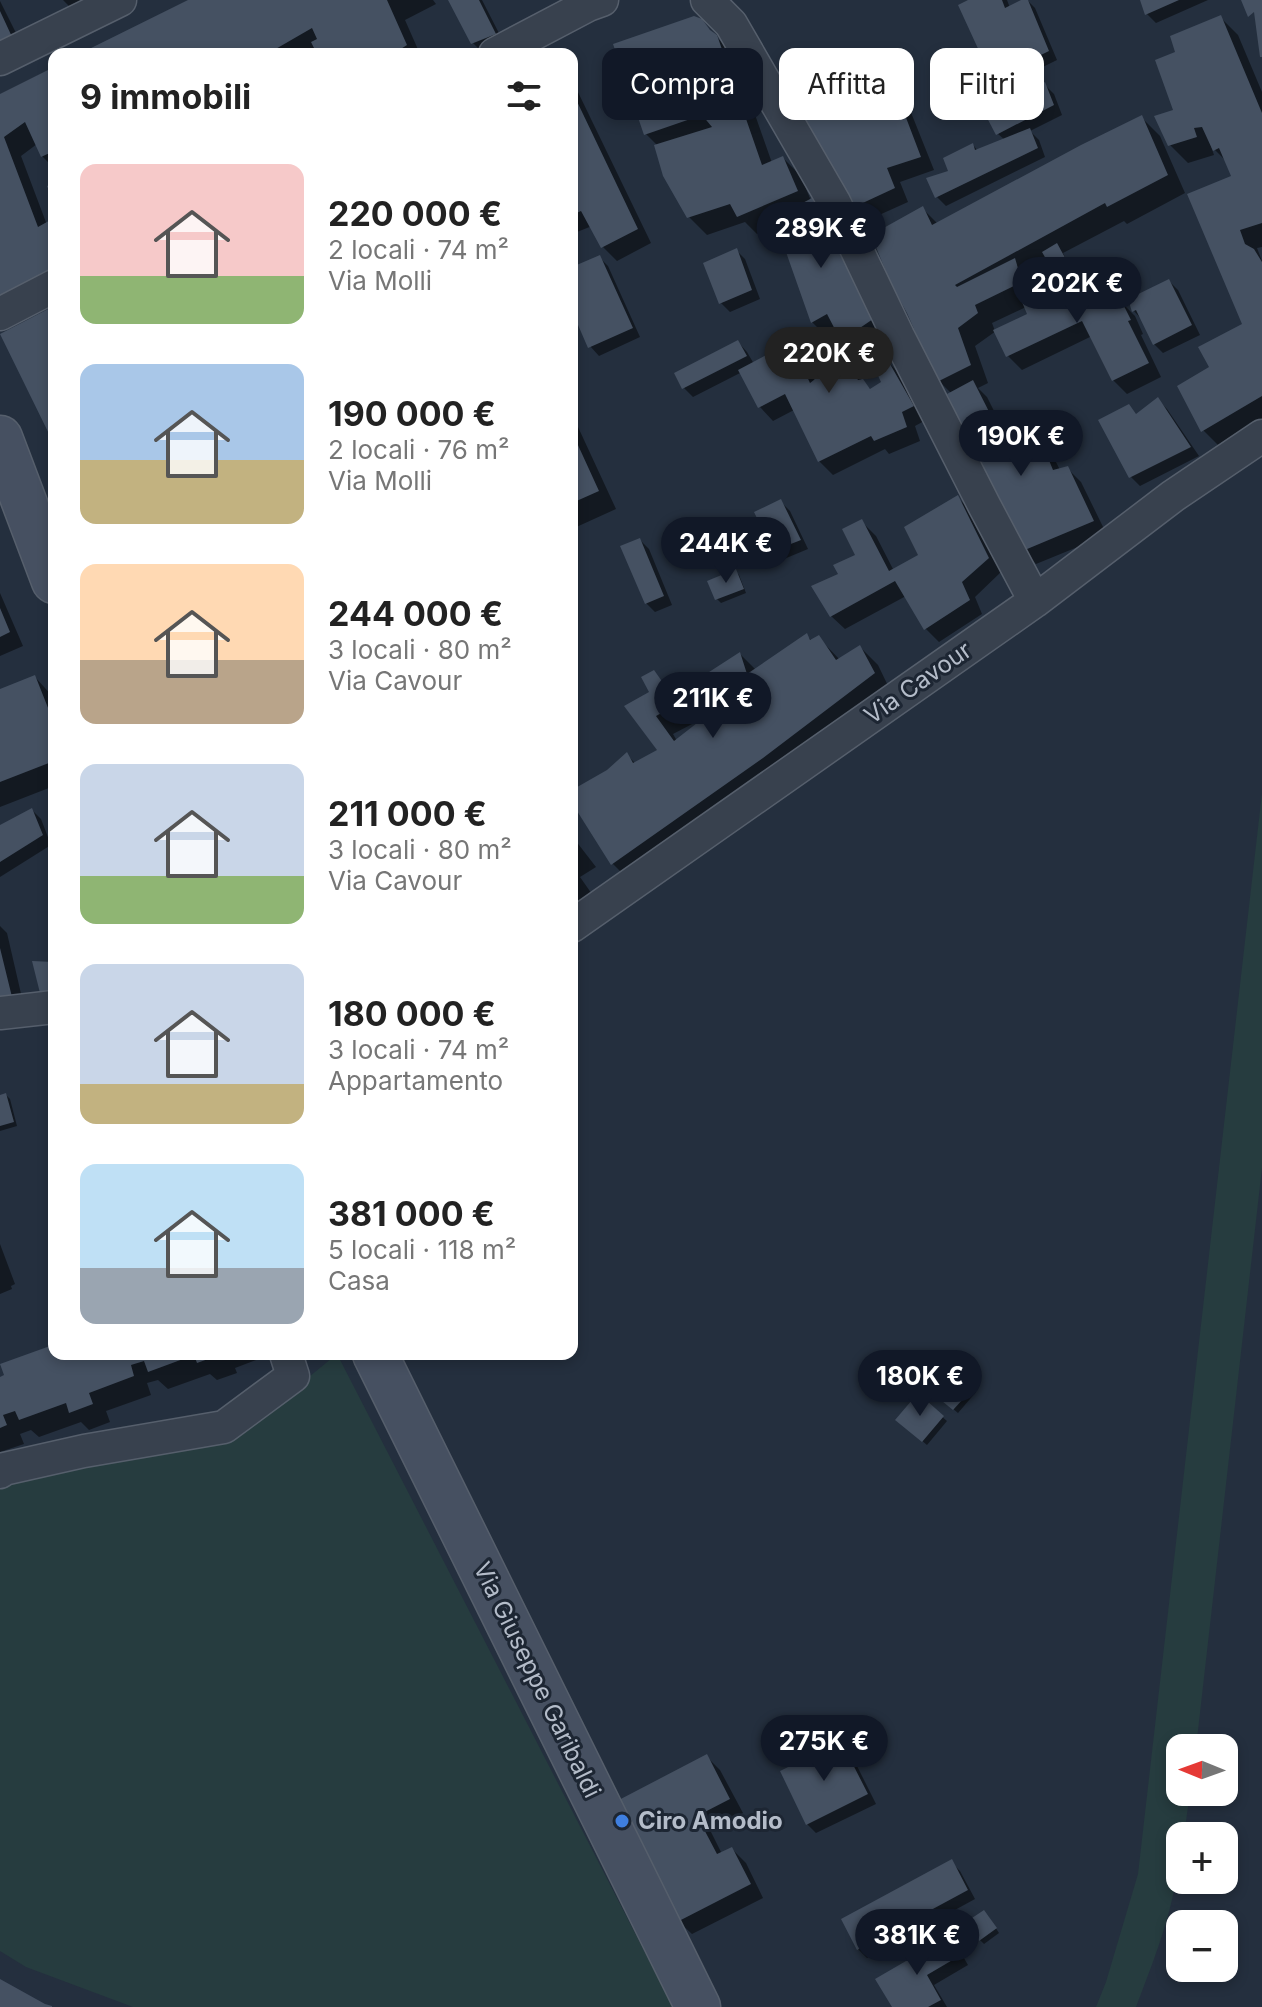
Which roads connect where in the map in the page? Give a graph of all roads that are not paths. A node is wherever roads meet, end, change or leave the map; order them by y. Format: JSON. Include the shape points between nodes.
{"nodes":[{"id":1,"x":120,"y":0,"type":"edge"},
{"id":2,"x":602,"y":0,"type":"edge"},
{"id":3,"x":707,"y":0,"type":"edge"},
{"id":4,"x":506,"y":48,"type":"edge"},
{"id":5,"x":0,"y":59,"type":"edge"},
{"id":6,"x":48,"y":289,"type":"edge"},
{"id":7,"x":0,"y":314,"type":"edge"},
{"id":8,"x":1262,"y":436,"type":"edge"},
{"id":9,"x":0,"y":438,"type":"edge"},
{"id":10,"x":13,"y":511,"type":"edge"},
{"id":11,"x":48,"y":571,"type":"edge"},
{"id":12,"x":1035,"y":601,"type":"junction"},
{"id":13,"x":578,"y":922,"type":"edge"},
{"id":14,"x":48,"y":1008,"type":"edge"},
{"id":15,"x":0,"y":1013,"type":"edge"},
{"id":16,"x":288,"y":1360,"type":"edge"},
{"id":17,"x":378,"y":1360,"type":"edge"},
{"id":18,"x":0,"y":1472,"type":"edge"},
{"id":19,"x":698,"y":2007,"type":"edge"}],
"edges":[{"from":1,"to":5,"type":"street"},
{"from":2,"to":4,"type":"street"},
{"from":3,"to":12,"type":"street","via":[[731,24],[834,202]]},
{"from":6,"to":7,"type":"street"},
{"from":8,"to":12,"type":"street","name":"Via Cavour"},
{"from":9,"to":10,"type":"main road"},
{"from":10,"to":11,"type":"main road"},
{"from":12,"to":13,"type":"street","name":"Via Cavour"},
{"from":14,"to":15,"type":"street"},
{"from":16,"to":18,"type":"street","via":[[293,1376],[224,1427],[84,1451]]},
{"from":17,"to":19,"type":"main road","name":"Via Giuseppe Garibaldi"}]}
